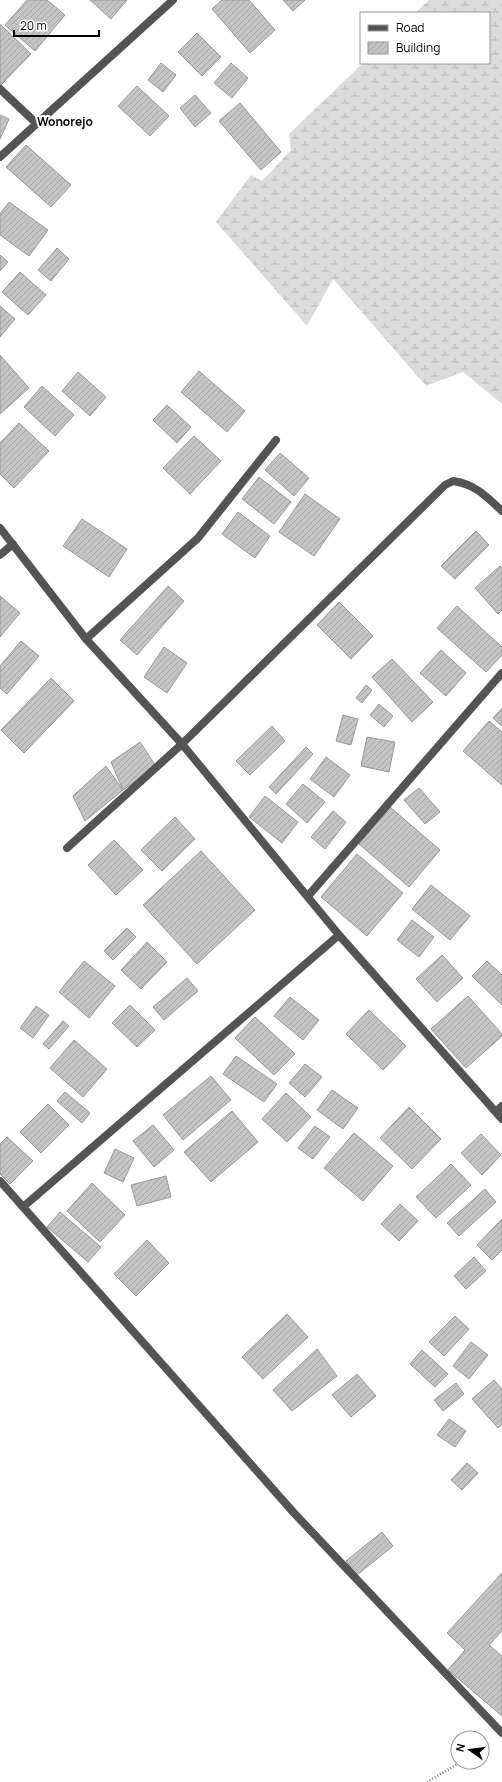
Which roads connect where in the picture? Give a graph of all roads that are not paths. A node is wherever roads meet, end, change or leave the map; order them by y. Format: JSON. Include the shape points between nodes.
{"nodes":[{"id":1,"x":173,"y":0,"type":"edge"},
{"id":2,"x":0,"y":89,"type":"edge"},
{"id":3,"x":37,"y":124,"type":"junction"},
{"id":4,"x":0,"y":157,"type":"edge"},
{"id":5,"x":276,"y":440,"type":"dead end"},
{"id":6,"x":502,"y":511,"type":"edge"},
{"id":7,"x":0,"y":528,"type":"edge"},
{"id":8,"x":13,"y":544,"type":"junction"},
{"id":9,"x":0,"y":555,"type":"edge"},
{"id":10,"x":86,"y":639,"type":"junction"},
{"id":11,"x":502,"y":674,"type":"edge"},
{"id":12,"x":182,"y":744,"type":"junction"},
{"id":13,"x":67,"y":848,"type":"dead end"},
{"id":14,"x":308,"y":896,"type":"junction"},
{"id":15,"x":339,"y":935,"type":"junction"},
{"id":16,"x":499,"y":1109,"type":"edge"},
{"id":17,"x":502,"y":1119,"type":"edge"},
{"id":18,"x":0,"y":1181,"type":"edge"},
{"id":19,"x":23,"y":1207,"type":"junction"},
{"id":20,"x":502,"y":1733,"type":"edge"}],
"edges":[{"from":1,"to":3,"type":"street"},
{"from":2,"to":3,"type":"street"},
{"from":3,"to":4,"type":"street"},
{"from":5,"to":10,"type":"street","via":[[198,538]]},
{"from":6,"to":12,"type":"street","via":[[471,485],[453,481],[445,485]]},
{"from":7,"to":8,"type":"street"},
{"from":8,"to":9,"type":"street"},
{"from":8,"to":10,"type":"street"},
{"from":10,"to":12,"type":"street"},
{"from":11,"to":14,"type":"street"},
{"from":12,"to":13,"type":"street"},
{"from":12,"to":14,"type":"street"},
{"from":14,"to":15,"type":"street"},
{"from":15,"to":16,"type":"street"},
{"from":15,"to":19,"type":"street"},
{"from":16,"to":17,"type":"street"},
{"from":18,"to":19,"type":"street"},
{"from":19,"to":20,"type":"street","via":[[294,1513]]}]}
